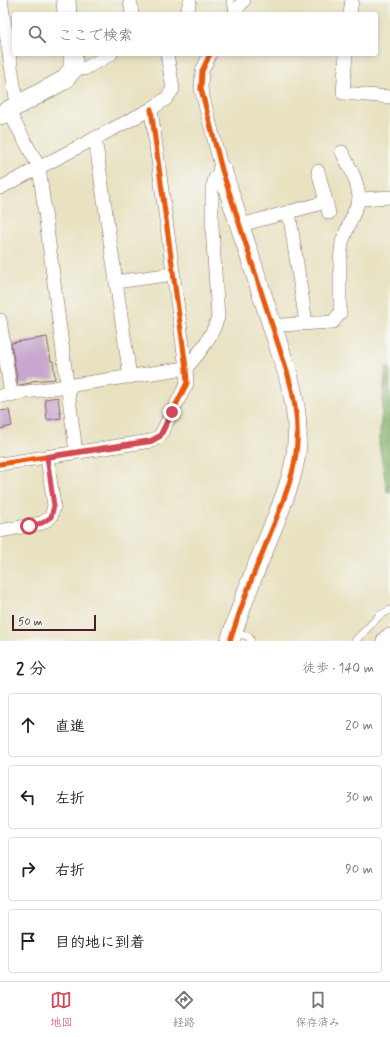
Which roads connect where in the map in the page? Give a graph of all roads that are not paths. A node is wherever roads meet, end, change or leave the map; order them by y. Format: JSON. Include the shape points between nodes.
{"nodes":[{"id":1,"x":1,"y":0,"type":"edge"},
{"id":2,"x":66,"y":0,"type":"edge"},
{"id":3,"x":130,"y":0,"type":"edge"},
{"id":4,"x":190,"y":0,"type":"edge"},
{"id":5,"x":230,"y":0,"type":"edge"},
{"id":6,"x":244,"y":0,"type":"edge"},
{"id":7,"x":352,"y":0,"type":"edge"},
{"id":8,"x":68,"y":12,"type":"edge"},
{"id":9,"x":132,"y":12,"type":"edge"},
{"id":10,"x":187,"y":12,"type":"edge"},
{"id":11,"x":233,"y":12,"type":"edge"},
{"id":12,"x":235,"y":12,"type":"edge"},
{"id":13,"x":350,"y":12,"type":"edge"},
{"id":14,"x":3,"y":37,"type":"edge"},
{"id":15,"x":107,"y":56,"type":"edge"},
{"id":16,"x":167,"y":56,"type":"edge"},
{"id":17,"x":209,"y":56,"type":"edge"},
{"id":18,"x":346,"y":56,"type":"edge"},
{"id":19,"x":73,"y":62,"type":"edge"},
{"id":20,"x":390,"y":97,"type":"edge"},
{"id":21,"x":151,"y":109,"type":"junction"},
{"id":22,"x":8,"y":110,"type":"edge"},
{"id":23,"x":95,"y":138,"type":"junction"},
{"id":24,"x":342,"y":152,"type":"dead end"},
{"id":25,"x":39,"y":167,"type":"junction"},
{"id":26,"x":222,"y":170,"type":"junction"},
{"id":27,"x":318,"y":171,"type":"dead end"},
{"id":28,"x":0,"y":188,"type":"edge"},
{"id":29,"x":390,"y":197,"type":"edge"},
{"id":30,"x":359,"y":200,"type":"junction"},
{"id":31,"x":289,"y":212,"type":"junction"},
{"id":32,"x":241,"y":225,"type":"junction"},
{"id":33,"x":173,"y":274,"type":"junction"},
{"id":34,"x":116,"y":282,"type":"junction"},
{"id":35,"x":0,"y":320,"type":"edge"},
{"id":36,"x":306,"y":323,"type":"junction"},
{"id":37,"x":272,"y":328,"type":"junction"},
{"id":38,"x":186,"y":368,"type":"junction"},
{"id":39,"x":130,"y":377,"type":"junction"},
{"id":40,"x":68,"y":386,"type":"junction"},
{"id":41,"x":5,"y":395,"type":"edge"},
{"id":42,"x":76,"y":452,"type":"junction"},
{"id":43,"x":47,"y":457,"type":"junction"},
{"id":44,"x":0,"y":464,"type":"edge"},
{"id":45,"x":0,"y":530,"type":"edge"},
{"id":46,"x":390,"y":610,"type":"edge"},
{"id":47,"x":232,"y":637,"type":"edge"},
{"id":48,"x":390,"y":639,"type":"edge"},
{"id":49,"x":251,"y":641,"type":"edge"},
{"id":50,"x":355,"y":641,"type":"edge"},
{"id":51,"x":387,"y":641,"type":"edge"}],
"edges":[{"from":1,"to":14,"type":"street"},
{"from":2,"to":8,"type":"street"},
{"from":3,"to":9,"type":"street"},
{"from":4,"to":10,"type":"street"},
{"from":5,"to":11,"type":"lane"},
{"from":6,"to":12,"type":"street"},
{"from":7,"to":13,"type":"street"},
{"from":14,"to":22,"type":"street"},
{"from":15,"to":19,"type":"street","via":[[84,69]]},
{"from":16,"to":21,"type":"street","via":[[173,89],[166,99]]},
{"from":17,"to":26,"type":"street","via":[[202,71],[201,89]]},
{"from":18,"to":20,"type":"street","via":[[343,93]]},
{"from":19,"to":22,"type":"street","via":[[64,80]]},
{"from":21,"to":23,"type":"street"},
{"from":21,"to":33,"type":"street"},
{"from":22,"to":25,"type":"street"},
{"from":23,"to":25,"type":"street"},
{"from":23,"to":34,"type":"street"},
{"from":24,"to":30,"type":"street","via":[[355,178]]},
{"from":25,"to":28,"type":"street"},
{"from":25,"to":40,"type":"street"},
{"from":26,"to":32,"type":"street"},
{"from":26,"to":38,"type":"street","via":[[215,178],[212,189],[218,317],[205,345]]},
{"from":27,"to":31,"type":"street","via":[[328,207]]},
{"from":29,"to":30,"type":"street"},
{"from":30,"to":36,"type":"street","via":[[342,242],[340,313],[333,322]]},
{"from":31,"to":32,"type":"street"},
{"from":31,"to":36,"type":"street"},
{"from":32,"to":37,"type":"street"},
{"from":33,"to":34,"type":"street"},
{"from":33,"to":38,"type":"street"},
{"from":34,"to":39,"type":"street"},
{"from":35,"to":41,"type":"street"},
{"from":36,"to":37,"type":"street"},
{"from":37,"to":47,"type":"street","via":[[293,393],[297,432],[296,453],[288,486]]},
{"from":38,"to":39,"type":"street"},
{"from":38,"to":42,"type":"street","via":[[187,383],[160,436],[151,441]]},
{"from":39,"to":40,"type":"street"},
{"from":40,"to":41,"type":"street"},
{"from":40,"to":42,"type":"street"},
{"from":42,"to":43,"type":"street"},
{"from":43,"to":44,"type":"street"},
{"from":43,"to":45,"type":"street","via":[[54,506],[51,517],[42,523]]},
{"from":46,"to":50,"type":"lane","via":[[380,616]]},
{"from":47,"to":49,"type":"lane","via":[[248,637]]},
{"from":48,"to":51,"type":"main road"}]}
